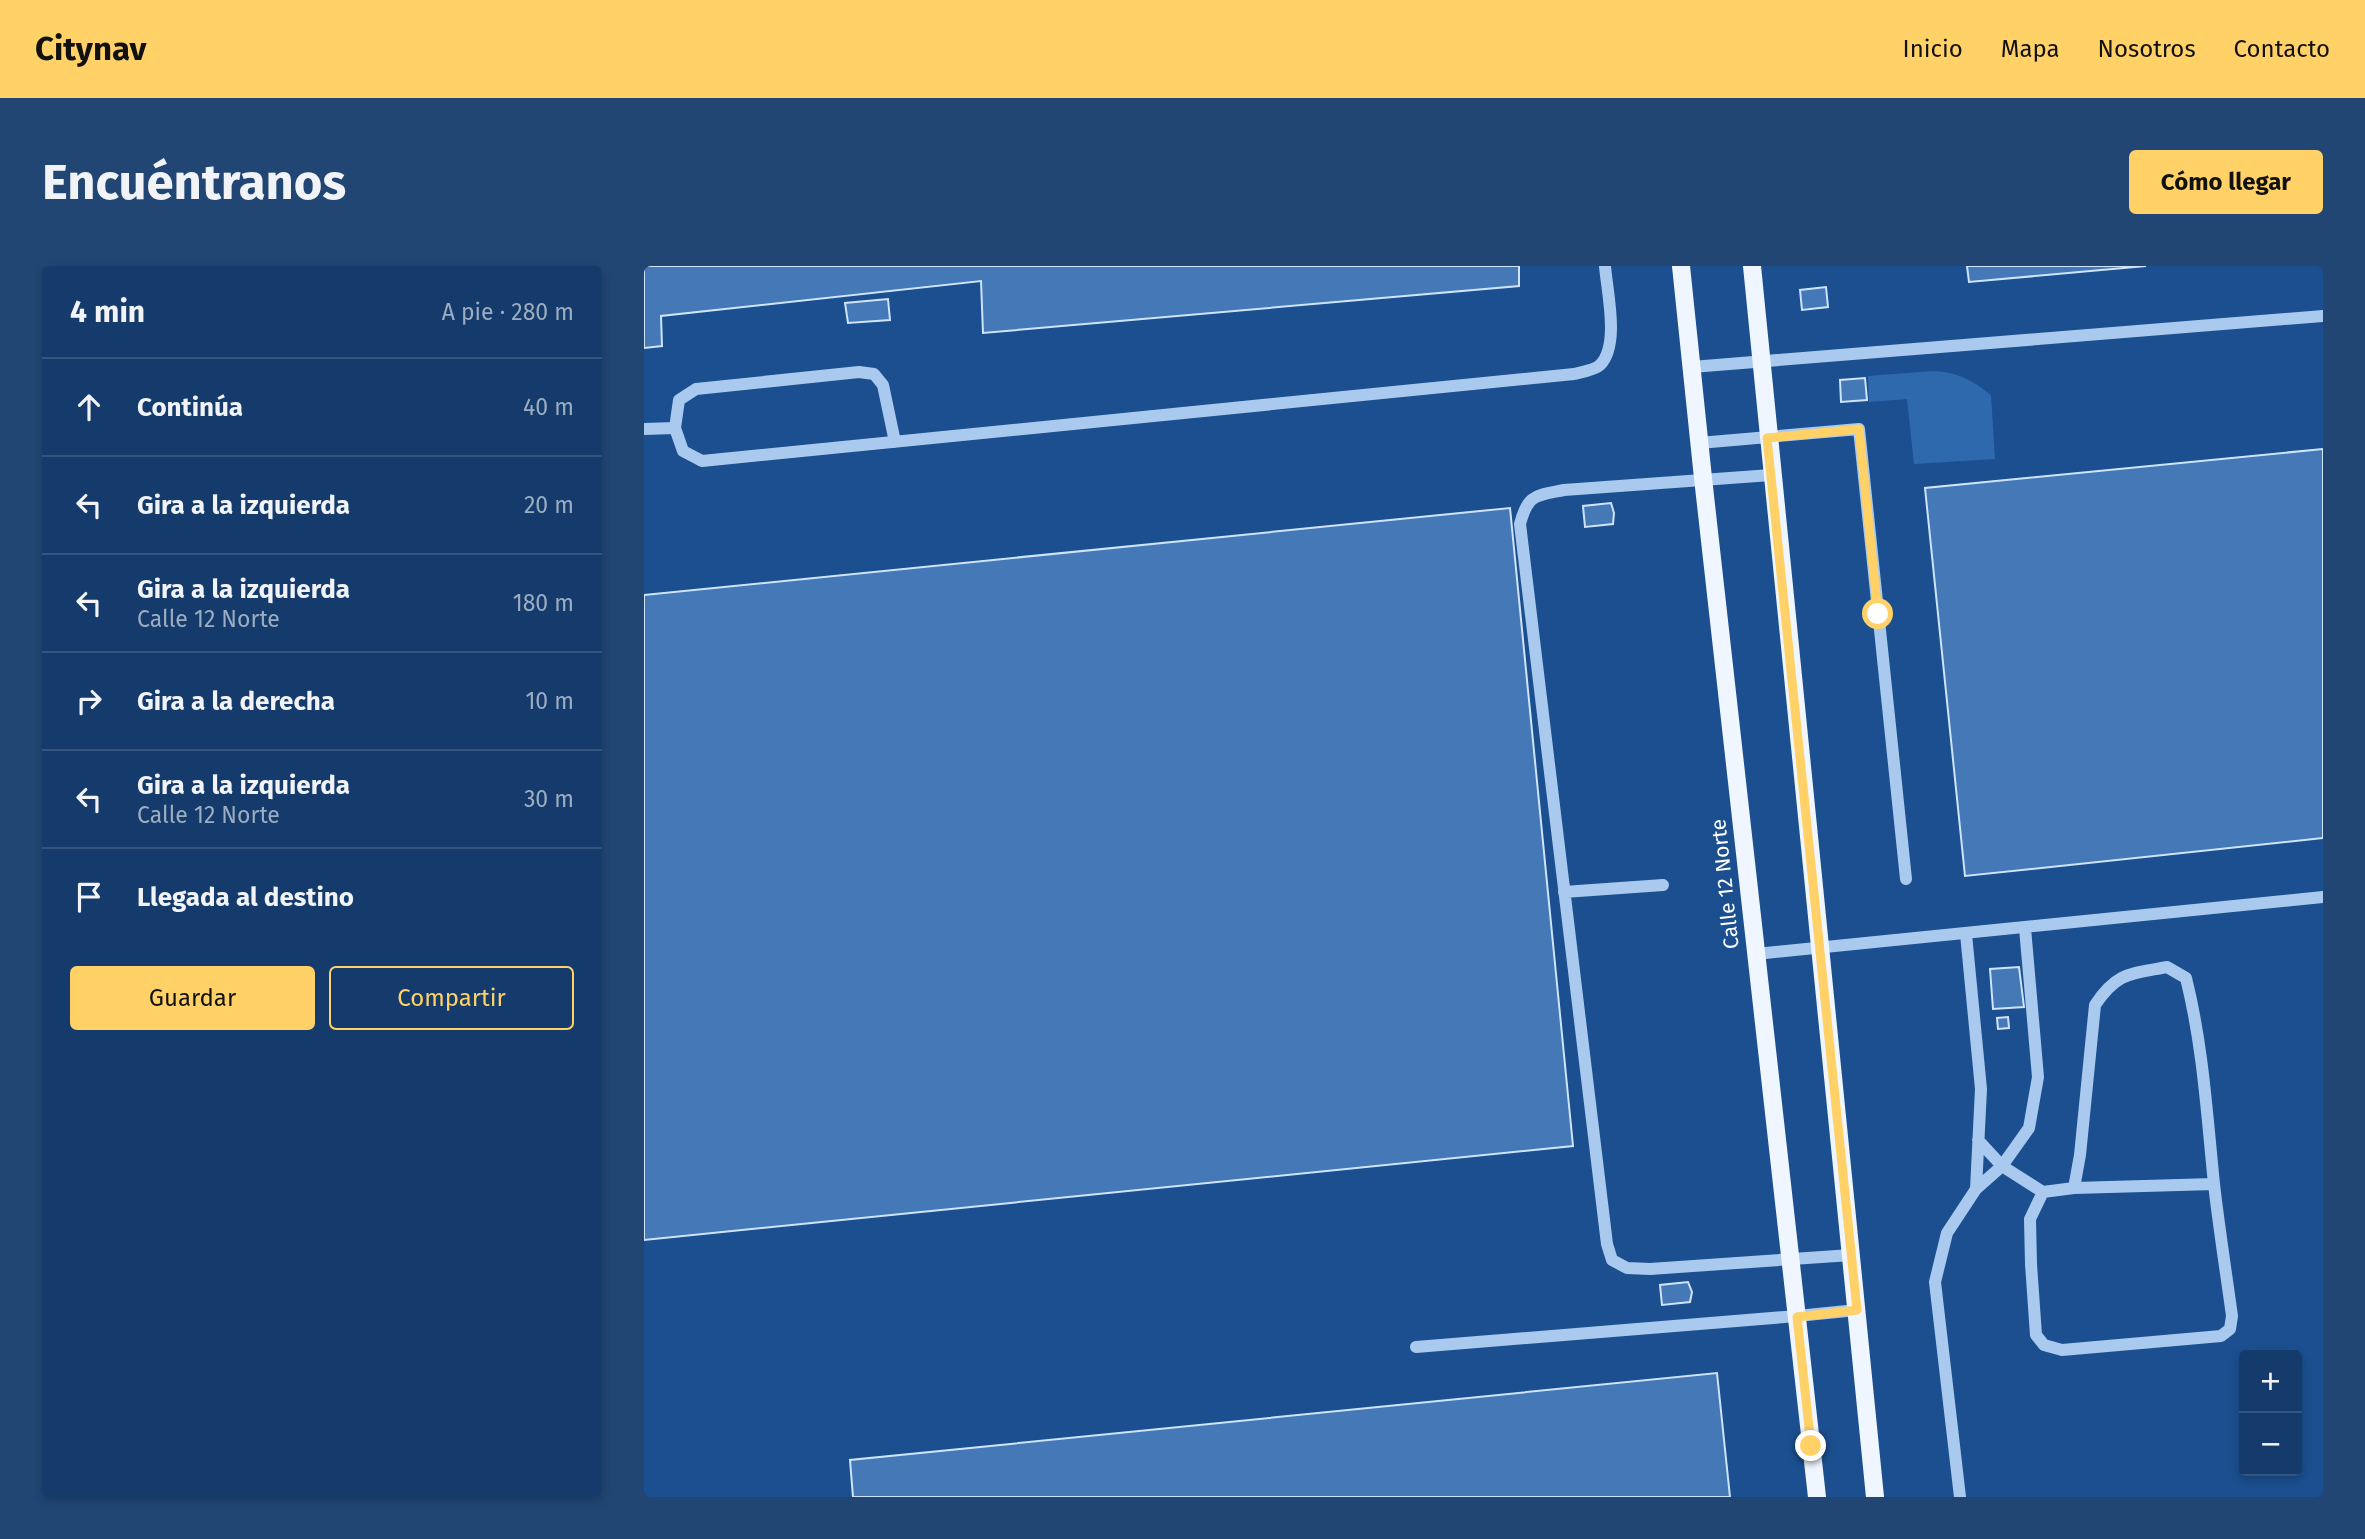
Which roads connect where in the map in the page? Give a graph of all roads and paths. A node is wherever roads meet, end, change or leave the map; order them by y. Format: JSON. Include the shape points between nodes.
{"nodes":[{"id":1,"x":1605,"y":266,"type":"edge"},
{"id":2,"x":1681,"y":266,"type":"edge"},
{"id":3,"x":1752,"y":266,"type":"edge"},
{"id":4,"x":2323,"y":316,"type":"edge"},
{"id":5,"x":1761,"y":361,"type":"junction"},
{"id":6,"x":1692,"y":367,"type":"junction"},
{"id":7,"x":676,"y":428,"type":"junction"},
{"id":8,"x":644,"y":429,"type":"edge"},
{"id":9,"x":1767,"y":438,"type":"junction"},
{"id":10,"x":895,"y":442,"type":"junction"},
{"id":11,"x":1699,"y":443,"type":"junction"},
{"id":12,"x":1771,"y":475,"type":"junction"},
{"id":13,"x":1703,"y":478,"type":"junction"},
{"id":14,"x":1906,"y":879,"type":"dead end"},
{"id":15,"x":1663,"y":885,"type":"dead end"},
{"id":16,"x":1564,"y":892,"type":"junction"},
{"id":17,"x":2323,"y":897,"type":"edge"},
{"id":18,"x":2025,"y":928,"type":"junction"},
{"id":19,"x":1966,"y":934,"type":"junction"},
{"id":20,"x":1820,"y":948,"type":"junction"},
{"id":21,"x":1756,"y":954,"type":"junction"},
{"id":22,"x":1978,"y":1140,"type":"junction"},
{"id":23,"x":2002,"y":1166,"type":"junction"},
{"id":24,"x":2214,"y":1184,"type":"junction"},
{"id":25,"x":2074,"y":1188,"type":"junction"},
{"id":26,"x":1976,"y":1189,"type":"junction"},
{"id":27,"x":2043,"y":1192,"type":"junction"},
{"id":28,"x":1851,"y":1255,"type":"junction"},
{"id":29,"x":1790,"y":1259,"type":"junction"},
{"id":30,"x":1857,"y":1310,"type":"junction"},
{"id":31,"x":1797,"y":1317,"type":"junction"},
{"id":32,"x":1416,"y":1347,"type":"dead end"},
{"id":33,"x":1817,"y":1497,"type":"edge"},
{"id":34,"x":1875,"y":1497,"type":"edge"},
{"id":35,"x":1960,"y":1497,"type":"edge"}],
"edges":[{"from":1,"to":10,"type":"lane","via":[[1609,352],[1599,367],[1574,374]]},
{"from":2,"to":6,"type":"main road","name":"Calle 12 Norte"},
{"from":3,"to":5,"type":"main road"},
{"from":4,"to":5,"type":"lane"},
{"from":5,"to":6,"type":"lane"},
{"from":5,"to":9,"type":"main road"},
{"from":6,"to":11,"type":"main road","name":"Calle 12 Norte"},
{"from":7,"to":8,"type":"lane"},
{"from":7,"to":10,"type":"lane","via":[[683,451],[702,461]]},
{"from":7,"to":10,"type":"lane","via":[[679,400],[696,389],[859,372],[874,374],[883,385]]},
{"from":9,"to":11,"type":"lane"},
{"from":9,"to":12,"type":"main road"},
{"from":9,"to":14,"type":"lane","via":[[1859,429]]},
{"from":11,"to":13,"type":"main road","name":"Calle 12 Norte"},
{"from":12,"to":13,"type":"lane"},
{"from":12,"to":20,"type":"main road"},
{"from":13,"to":16,"type":"lane","via":[[1563,490],[1539,495],[1525,505],[1520,524]]},
{"from":13,"to":21,"type":"main road","name":"Calle 12 Norte"},
{"from":15,"to":16,"type":"lane"},
{"from":16,"to":29,"type":"lane","via":[[1612,1259],[1627,1268],[1650,1269]]},
{"from":17,"to":18,"type":"lane"},
{"from":18,"to":19,"type":"lane"},
{"from":18,"to":23,"type":"lane","via":[[2038,1077],[2029,1128]]},
{"from":19,"to":20,"type":"lane"},
{"from":19,"to":22,"type":"lane","via":[[1981,1088]]},
{"from":20,"to":21,"type":"lane"},
{"from":20,"to":28,"type":"main road"},
{"from":21,"to":29,"type":"main road","name":"Calle 12 Norte"},
{"from":22,"to":23,"type":"lane"},
{"from":22,"to":26,"type":"lane"},
{"from":23,"to":26,"type":"lane"},
{"from":23,"to":27,"type":"lane"},
{"from":24,"to":25,"type":"lane"},
{"from":24,"to":25,"type":"lane","via":[[2192,1004],[2186,978],[2167,967],[2122,976],[2106,988],[2095,1005]]},
{"from":24,"to":27,"type":"lane","via":[[2230,1329],[2221,1336],[2062,1350],[2044,1345],[2036,1335],[2030,1219]]},
{"from":25,"to":27,"type":"lane"},
{"from":26,"to":35,"type":"lane","via":[[1947,1233],[1935,1282]]},
{"from":28,"to":29,"type":"lane"},
{"from":28,"to":30,"type":"main road"},
{"from":29,"to":31,"type":"main road","name":"Calle 12 Norte"},
{"from":30,"to":31,"type":"lane"},
{"from":30,"to":34,"type":"main road"},
{"from":31,"to":32,"type":"lane"},
{"from":31,"to":33,"type":"main road","name":"Calle 12 Norte"}]}
